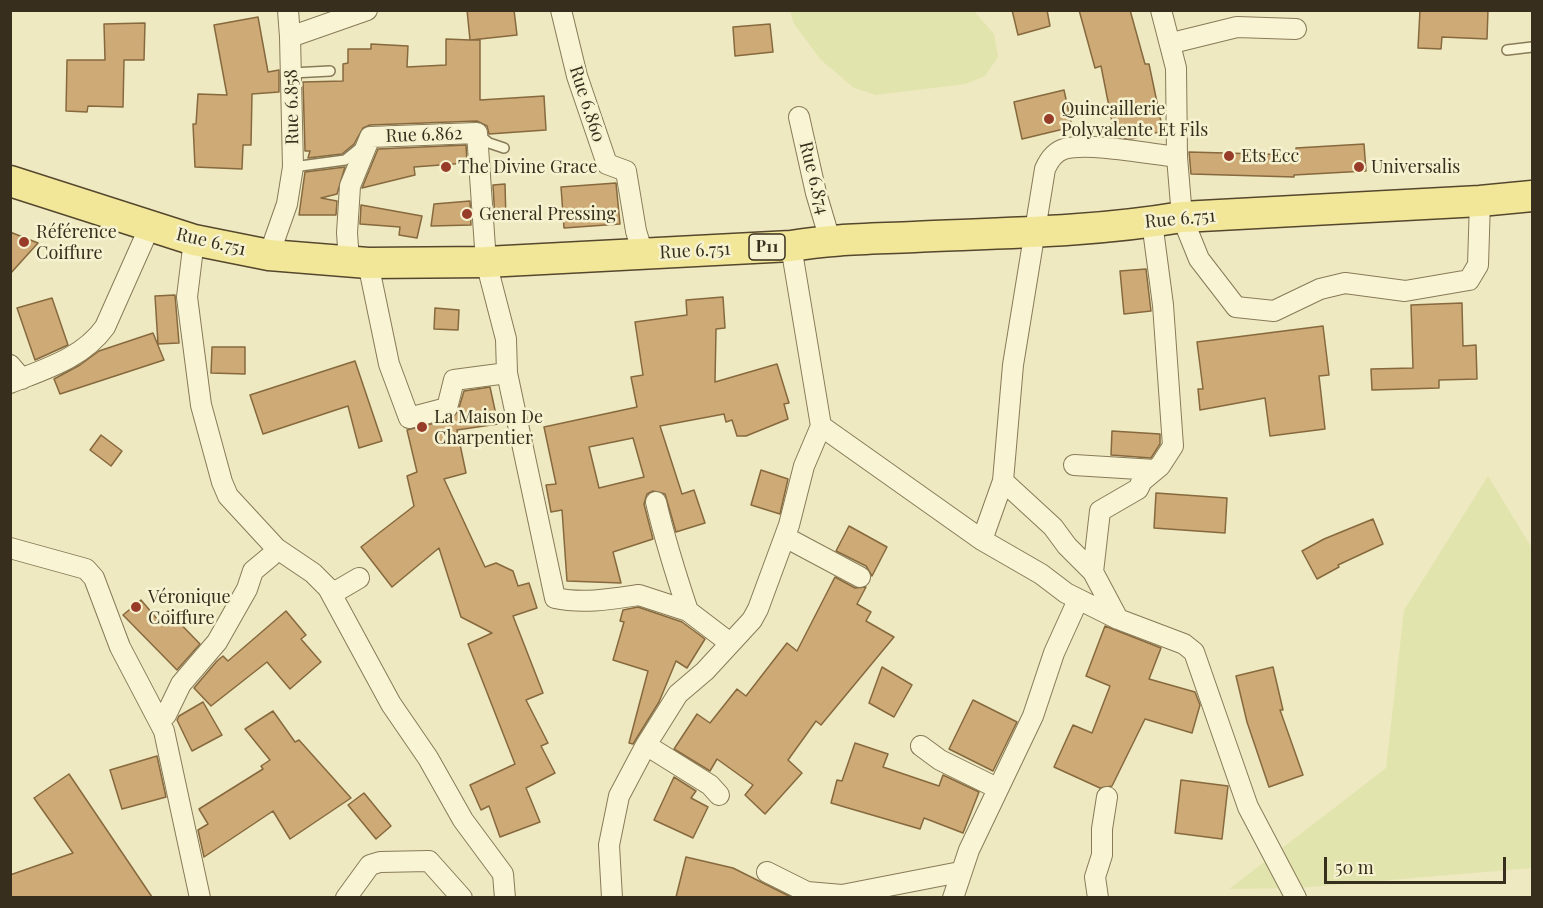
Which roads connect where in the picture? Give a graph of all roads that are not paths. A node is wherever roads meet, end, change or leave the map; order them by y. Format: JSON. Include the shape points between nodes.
{"nodes":[{"id":1,"x":288,"y":10,"type":"edge"},
{"id":2,"x":367,"y":10,"type":"edge"},
{"id":3,"x":561,"y":10,"type":"edge"},
{"id":4,"x":1161,"y":10,"type":"edge"},
{"id":5,"x":1296,"y":29,"type":"dead end"},
{"id":6,"x":290,"y":37,"type":"junction"},
{"id":7,"x":1172,"y":43,"type":"junction"},
{"id":8,"x":1533,"y":47,"type":"edge"},
{"id":9,"x":1507,"y":50,"type":"dead end"},
{"id":10,"x":330,"y":70,"type":"dead end"},
{"id":11,"x":292,"y":73,"type":"junction"},
{"id":12,"x":799,"y":117,"type":"dead end"},
{"id":13,"x":477,"y":133,"type":"junction"},
{"id":14,"x":370,"y":137,"type":"junction"},
{"id":15,"x":504,"y":148,"type":"dead end"},
{"id":16,"x":1177,"y":157,"type":"junction"},
{"id":17,"x":293,"y":167,"type":"junction"},
{"id":18,"x":10,"y":181,"type":"edge"},
{"id":19,"x":1533,"y":196,"type":"edge"},
{"id":20,"x":1480,"y":201,"type":"junction"},
{"id":21,"x":1182,"y":217,"type":"junction"},
{"id":22,"x":1152,"y":222,"type":"junction"},
{"id":23,"x":150,"y":226,"type":"junction"},
{"id":24,"x":1035,"y":231,"type":"junction"},
{"id":25,"x":194,"y":240,"type":"junction"},
{"id":26,"x":830,"y":240,"type":"junction"},
{"id":27,"x":791,"y":246,"type":"junction"},
{"id":28,"x":643,"y":254,"type":"junction"},
{"id":29,"x":269,"y":255,"type":"junction"},
{"id":30,"x":359,"y":262,"type":"junction"},
{"id":31,"x":486,"y":262,"type":"junction"},
{"id":32,"x":507,"y":373,"type":"junction"},
{"id":33,"x":14,"y":376,"type":"edge"},
{"id":34,"x":821,"y":426,"type":"junction"},
{"id":35,"x":1074,"y":465,"type":"dead end"},
{"id":36,"x":1155,"y":470,"type":"junction"},
{"id":37,"x":1003,"y":481,"type":"junction"},
{"id":38,"x":656,"y":502,"type":"dead end"},
{"id":39,"x":785,"y":537,"type":"junction"},
{"id":40,"x":982,"y":540,"type":"junction"},
{"id":41,"x":10,"y":548,"type":"edge"},
{"id":42,"x":276,"y":548,"type":"junction"},
{"id":43,"x":1094,"y":572,"type":"junction"},
{"id":44,"x":860,"y":577,"type":"dead end"},
{"id":45,"x":359,"y":578,"type":"dead end"},
{"id":46,"x":328,"y":588,"type":"junction"},
{"id":47,"x":1078,"y":600,"type":"junction"},
{"id":48,"x":688,"y":611,"type":"junction"},
{"id":49,"x":1118,"y":619,"type":"junction"},
{"id":50,"x":730,"y":643,"type":"junction"},
{"id":51,"x":159,"y":719,"type":"junction"},
{"id":52,"x":646,"y":745,"type":"junction"},
{"id":53,"x":921,"y":746,"type":"dead end"},
{"id":54,"x":997,"y":788,"type":"junction"},
{"id":55,"x":719,"y":795,"type":"dead end"},
{"id":56,"x":1107,"y":797,"type":"dead end"},
{"id":57,"x":767,"y":872,"type":"dead end"},
{"id":58,"x":960,"y":872,"type":"junction"},
{"id":59,"x":806,"y":895,"type":"edge"},
{"id":60,"x":200,"y":897,"type":"edge"},
{"id":61,"x":346,"y":897,"type":"edge"},
{"id":62,"x":462,"y":897,"type":"edge"},
{"id":63,"x":505,"y":897,"type":"edge"},
{"id":64,"x":612,"y":897,"type":"edge"},
{"id":65,"x":953,"y":897,"type":"edge"},
{"id":66,"x":1098,"y":897,"type":"edge"},
{"id":67,"x":1296,"y":897,"type":"edge"}],
"edges":[{"from":1,"to":6,"type":"street"},
{"from":2,"to":6,"type":"street"},
{"from":3,"to":28,"type":"street","name":"Rue 6.860","via":[[577,76],[607,164],[626,171]]},
{"from":4,"to":7,"type":"street"},
{"from":5,"to":7,"type":"street","via":[[1237,27]]},
{"from":6,"to":11,"type":"street","name":"Rue 6.858"},
{"from":7,"to":16,"type":"street"},
{"from":8,"to":9,"type":"lane"},
{"from":10,"to":11,"type":"lane"},
{"from":11,"to":17,"type":"street","name":"Rue 6.858"},
{"from":12,"to":26,"type":"street","name":"Rue 6.874"},
{"from":13,"to":14,"type":"street","name":"Rue 6.862"},
{"from":13,"to":15,"type":"lane"},
{"from":13,"to":31,"type":"street","name":"Rue 6.862"},
{"from":14,"to":17,"type":"lane","via":[[345,160]]},
{"from":14,"to":30,"type":"street","name":"Rue 6.862","via":[[350,186],[347,233]]},
{"from":16,"to":21,"type":"street"},
{"from":16,"to":24,"type":"street","via":[[1063,149],[1049,158],[1045,168]]},
{"from":17,"to":29,"type":"street","name":"Rue 6.858","via":[[287,204]]},
{"from":18,"to":23,"type":"main road","name":"Rue 6.751","number":"P11"},
{"from":19,"to":20,"type":"main road","name":"Rue 6.751","number":"P11"},
{"from":20,"to":21,"type":"main road","name":"Rue 6.751","number":"P11"},
{"from":20,"to":21,"type":"street","via":[[1478,265],[1469,280],[1414,291],[1330,285],[1267,312],[1236,307],[1199,259]]},
{"from":21,"to":22,"type":"main road","name":"Rue 6.751","number":"P11"},
{"from":22,"to":24,"type":"main road","name":"Rue 6.751","number":"P11"},
{"from":22,"to":36,"type":"street","via":[[1163,305],[1173,446]]},
{"from":23,"to":25,"type":"main road","name":"Rue 6.751","number":"P11"},
{"from":23,"to":33,"type":"street","via":[[105,327],[94,342],[81,352]]},
{"from":24,"to":26,"type":"main road","name":"Rue 6.751","number":"P11"},
{"from":24,"to":37,"type":"street","via":[[1013,365]]},
{"from":25,"to":29,"type":"main road","name":"Rue 6.751","number":"P11"},
{"from":25,"to":42,"type":"street","via":[[187,297],[201,405],[216,465],[228,496]]},
{"from":26,"to":27,"type":"main road","name":"Rue 6.751","number":"P11"},
{"from":27,"to":28,"type":"main road","name":"Rue 6.751","number":"P11"},
{"from":27,"to":34,"type":"street"},
{"from":28,"to":31,"type":"main road","name":"Rue 6.751","number":"P11"},
{"from":29,"to":30,"type":"main road","name":"Rue 6.751","number":"P11"},
{"from":30,"to":31,"type":"main road","name":"Rue 6.751","number":"P11"},
{"from":30,"to":32,"type":"street","name":"Rue 6.862","via":[[409,418],[447,408],[454,381]]},
{"from":31,"to":32,"type":"street","name":"Rue 6.862","via":[[506,339]]},
{"from":32,"to":48,"type":"street","name":"Rue 6.862","via":[[555,598],[630,599],[639,595]]},
{"from":34,"to":39,"type":"street","via":[[804,466]]},
{"from":34,"to":40,"type":"street"},
{"from":35,"to":36,"type":"street"},
{"from":36,"to":43,"type":"street","via":[[1138,489],[1100,511]]},
{"from":37,"to":40,"type":"street"},
{"from":37,"to":43,"type":"street"},
{"from":38,"to":48,"type":"street"},
{"from":39,"to":44,"type":"street"},
{"from":39,"to":50,"type":"street","via":[[758,609]]},
{"from":40,"to":47,"type":"street"},
{"from":41,"to":51,"type":"street","via":[[86,569],[94,578],[120,647]]},
{"from":42,"to":46,"type":"street"},
{"from":42,"to":51,"type":"street","via":[[254,571],[218,642],[181,684],[166,715]]},
{"from":43,"to":49,"type":"street"},
{"from":45,"to":46,"type":"street","via":[[335,592]]},
{"from":46,"to":63,"type":"street","via":[[391,704],[463,820],[503,874]]},
{"from":47,"to":49,"type":"street"},
{"from":47,"to":54,"type":"street","via":[[1054,653],[1033,716]]},
{"from":48,"to":50,"type":"street"},
{"from":49,"to":67,"type":"street","via":[[1184,644],[1194,652],[1248,807]]},
{"from":50,"to":52,"type":"street","via":[[678,694]]},
{"from":51,"to":60,"type":"street"},
{"from":52,"to":55,"type":"street","via":[[710,785]]},
{"from":52,"to":64,"type":"street","via":[[619,796],[614,814],[608,861]]},
{"from":53,"to":54,"type":"street","via":[[940,760]]},
{"from":54,"to":58,"type":"street"},
{"from":56,"to":66,"type":"street","via":[[1102,855],[1095,878]]},
{"from":57,"to":59,"type":"street"},
{"from":58,"to":59,"type":"street","via":[[842,895]]},
{"from":58,"to":65,"type":"street"},
{"from":61,"to":62,"type":"street","via":[[370,865],[429,861]]}]}
